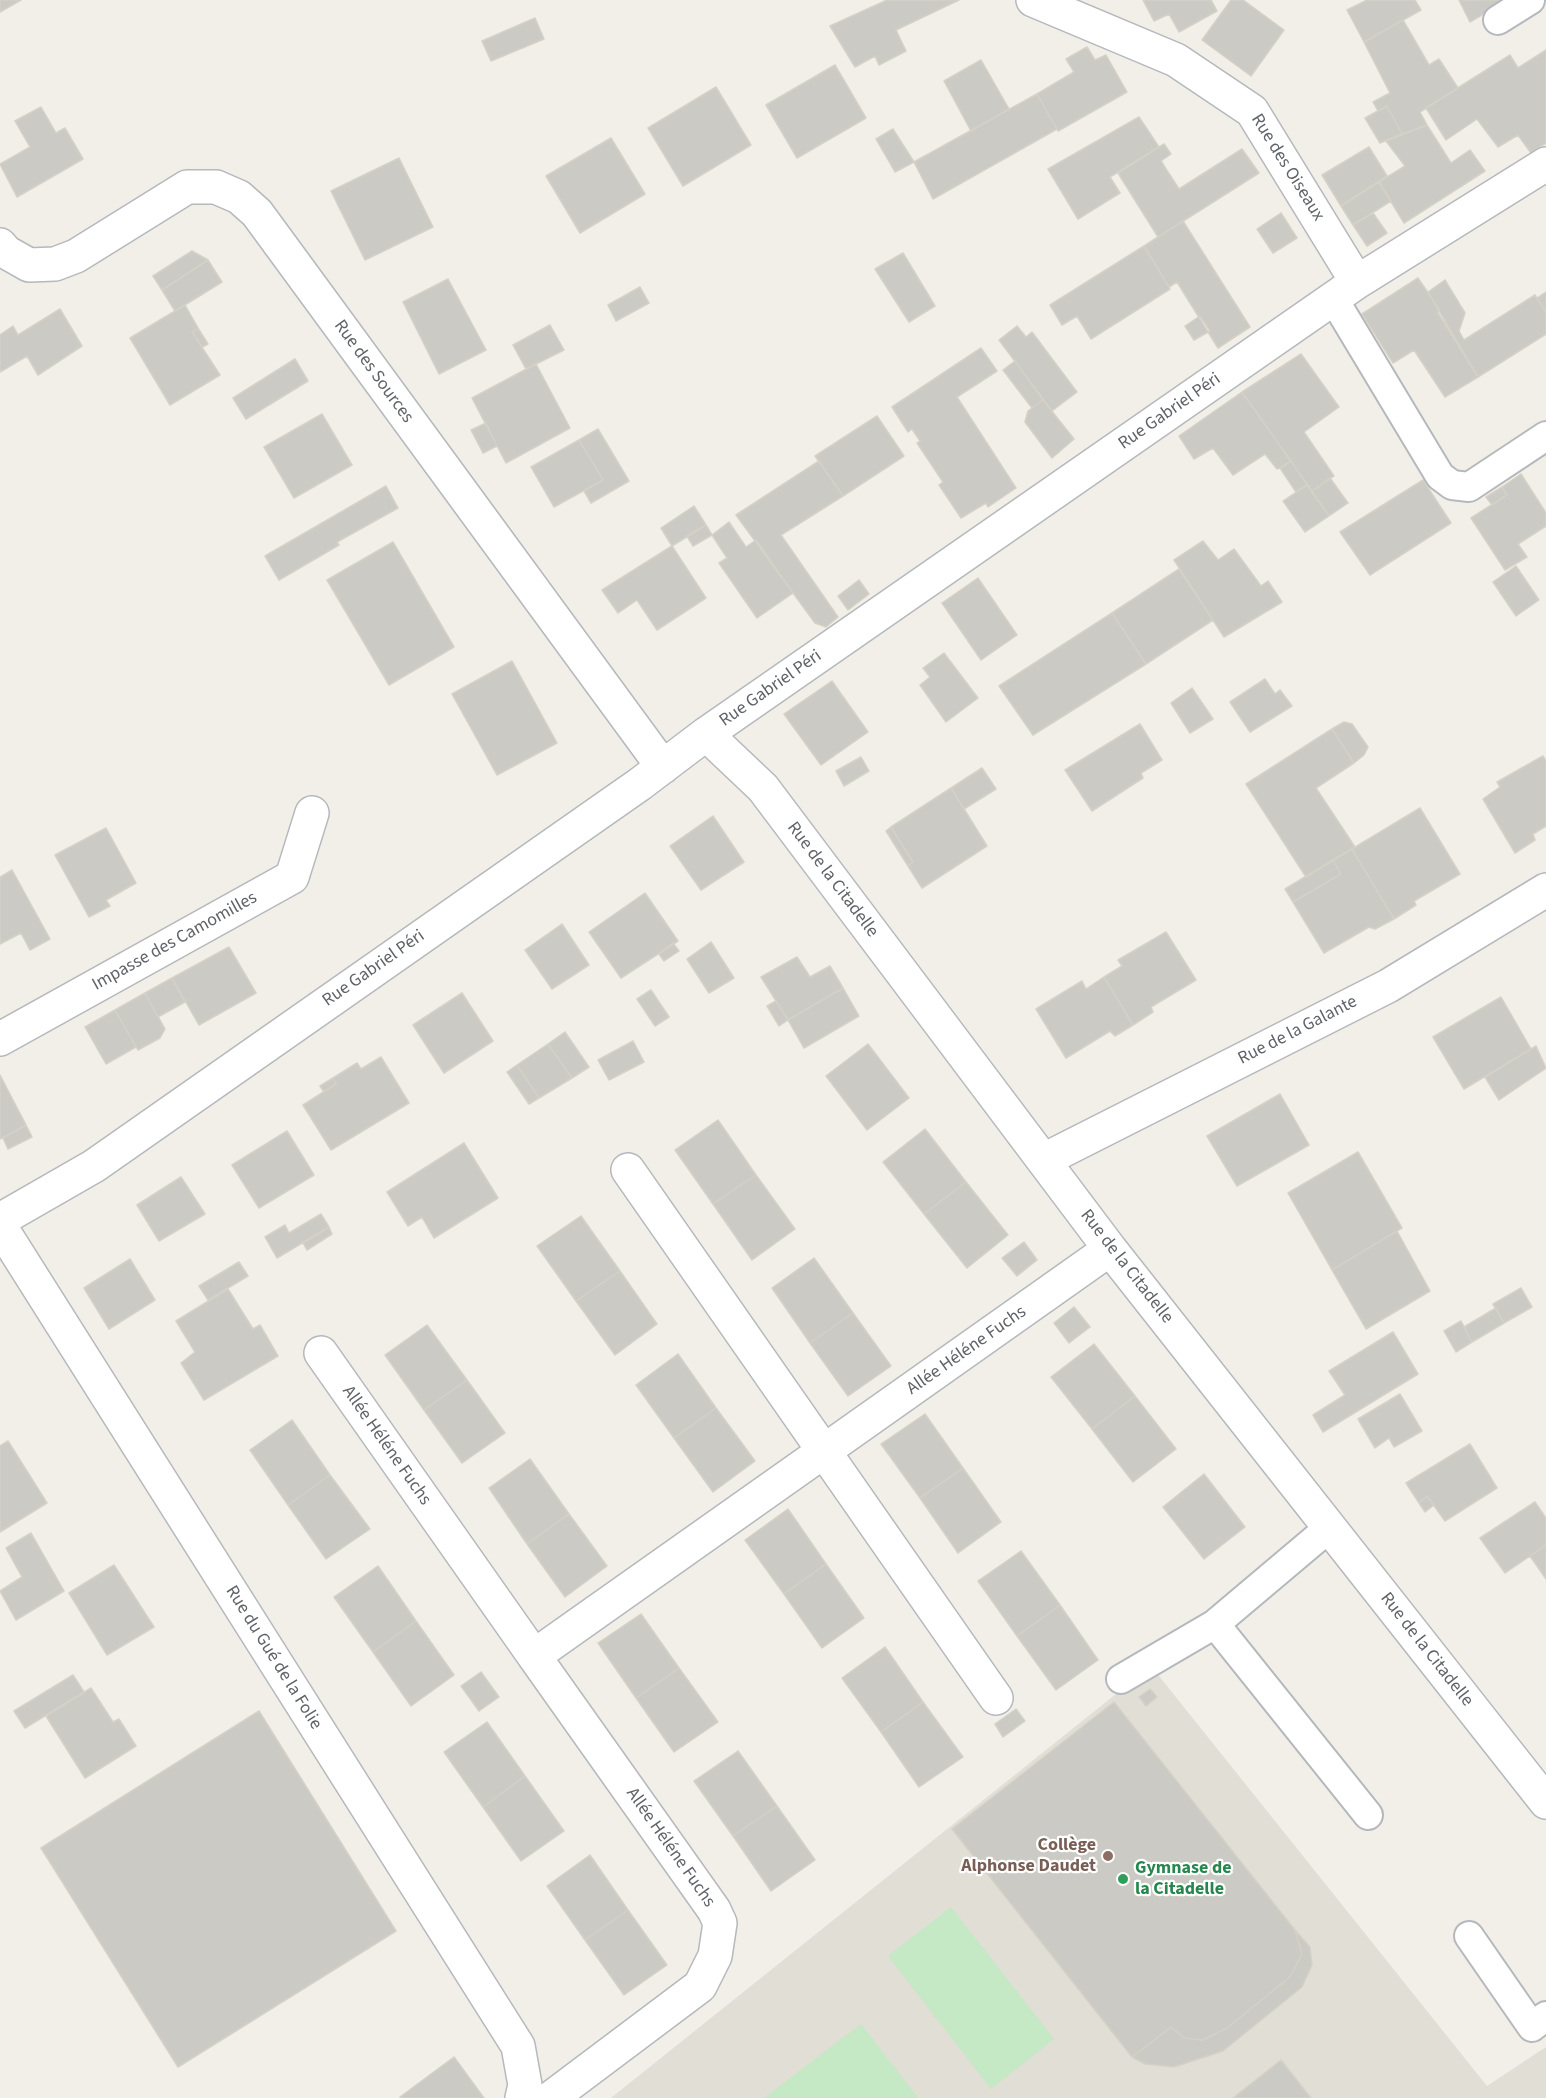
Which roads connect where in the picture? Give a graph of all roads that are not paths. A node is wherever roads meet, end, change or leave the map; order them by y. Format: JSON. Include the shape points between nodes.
{"nodes":[{"id":1,"x":1033,"y":0,"type":"edge"},
{"id":2,"x":1530,"y":0,"type":"edge"},
{"id":3,"x":1498,"y":20,"type":"dead end"},
{"id":4,"x":1546,"y":164,"type":"edge"},
{"id":5,"x":0,"y":245,"type":"edge"},
{"id":6,"x":1345,"y":290,"type":"junction"},
{"id":7,"x":1546,"y":436,"type":"edge"},
{"id":8,"x":706,"y":734,"type":"junction"},
{"id":9,"x":663,"y":766,"type":"junction"},
{"id":10,"x":312,"y":813,"type":"dead end"},
{"id":11,"x":1546,"y":890,"type":"edge"},
{"id":12,"x":0,"y":1039,"type":"edge"},
{"id":13,"x":1044,"y":1160,"type":"junction"},
{"id":14,"x":628,"y":1170,"type":"dead end"},
{"id":15,"x":0,"y":1220,"type":"edge"},
{"id":16,"x":0,"y":1226,"type":"edge"},
{"id":17,"x":1110,"y":1249,"type":"junction"},
{"id":18,"x":321,"y":1353,"type":"dead end"},
{"id":19,"x":824,"y":1452,"type":"junction"},
{"id":20,"x":1330,"y":1527,"type":"junction"},
{"id":21,"x":1215,"y":1624,"type":"junction"},
{"id":22,"x":534,"y":1656,"type":"junction"},
{"id":23,"x":1121,"y":1679,"type":"dead end"},
{"id":24,"x":996,"y":1698,"type":"dead end"},
{"id":25,"x":1546,"y":1802,"type":"edge"},
{"id":26,"x":1368,"y":1815,"type":"dead end"},
{"id":27,"x":1468,"y":1936,"type":"dead end"},
{"id":28,"x":1546,"y":2016,"type":"edge"},
{"id":29,"x":522,"y":2098,"type":"edge"},
{"id":30,"x":551,"y":2098,"type":"edge"}],
"edges":[{"from":1,"to":6,"type":"street","name":"Rue des Oiseaux","via":[[1176,60],[1252,111]]},
{"from":2,"to":3,"type":"lane"},
{"from":4,"to":6,"type":"street","name":"Rue Gabriel Péri"},
{"from":5,"to":9,"type":"street","name":"Rue des Sources","via":[[29,265],[55,264],[76,256],[187,187],[216,187],[239,197],[257,213]]},
{"from":6,"to":7,"type":"lane","via":[[1440,476],[1452,485],[1468,487]]},
{"from":6,"to":8,"type":"street","name":"Rue Gabriel Péri"},
{"from":8,"to":9,"type":"street","name":"Rue Gabriel Péri"},
{"from":8,"to":13,"type":"street","name":"Rue de la Citadelle","via":[[763,788]]},
{"from":9,"to":15,"type":"street","name":"Rue Gabriel Péri","via":[[94,1166]]},
{"from":10,"to":12,"type":"street","name":"Impasse des Camomilles","via":[[292,877]]},
{"from":11,"to":13,"type":"street","name":"Rue de la Galante","via":[[1388,986]]},
{"from":13,"to":17,"type":"street","name":"Rue de la Citadelle"},
{"from":14,"to":19,"type":"street"},
{"from":16,"to":29,"type":"street","name":"Rue du Gué de la Folie","via":[[518,2046],[525,2085]]},
{"from":17,"to":19,"type":"street","name":"Allée Héléne Fuchs"},
{"from":17,"to":20,"type":"street","name":"Rue de la Citadelle"},
{"from":18,"to":22,"type":"street","name":"Allée Héléne Fuchs"},
{"from":19,"to":22,"type":"street","name":"Allée Héléne Fuchs"},
{"from":19,"to":24,"type":"street"},
{"from":20,"to":21,"type":"lane"},
{"from":20,"to":25,"type":"street","name":"Rue de la Citadelle"},
{"from":21,"to":23,"type":"lane"},
{"from":21,"to":26,"type":"lane"},
{"from":22,"to":30,"type":"street","name":"Allée Héléne Fuchs","via":[[720,1923],[715,1956],[700,1986]]},
{"from":27,"to":28,"type":"lane","via":[[1532,2027]]}]}
